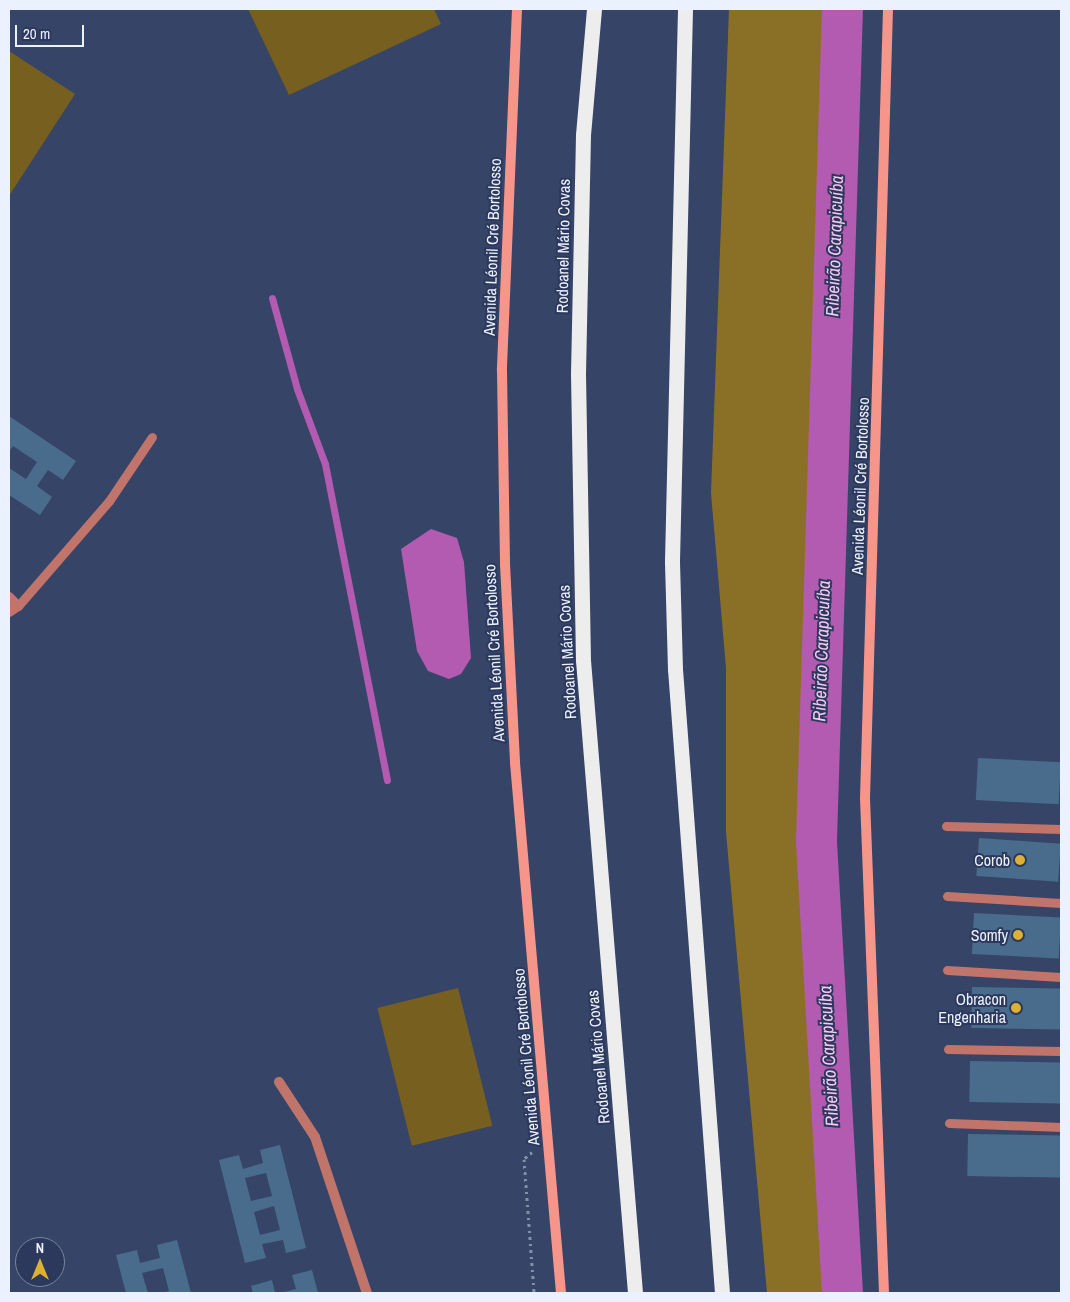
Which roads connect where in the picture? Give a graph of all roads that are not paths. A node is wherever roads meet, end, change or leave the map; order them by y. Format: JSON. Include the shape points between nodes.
{"nodes":[{"id":1,"x":517,"y":9,"type":"edge"},
{"id":2,"x":594,"y":9,"type":"edge"},
{"id":3,"x":685,"y":9,"type":"edge"},
{"id":4,"x":888,"y":9,"type":"edge"},
{"id":5,"x":152,"y":436,"type":"dead end"},
{"id":6,"x":9,"y":597,"type":"edge"},
{"id":7,"x":18,"y":606,"type":"junction"},
{"id":8,"x":9,"y":612,"type":"edge"},
{"id":9,"x":946,"y":826,"type":"dead end"},
{"id":10,"x":1061,"y":829,"type":"edge"},
{"id":11,"x":947,"y":896,"type":"dead end"},
{"id":12,"x":1061,"y":903,"type":"edge"},
{"id":13,"x":948,"y":970,"type":"dead end"},
{"id":14,"x":1061,"y":977,"type":"edge"},
{"id":15,"x":948,"y":1049,"type":"dead end"},
{"id":16,"x":1061,"y":1051,"type":"edge"},
{"id":17,"x":279,"y":1082,"type":"dead end"},
{"id":18,"x":949,"y":1123,"type":"dead end"},
{"id":19,"x":1061,"y":1126,"type":"edge"},
{"id":20,"x":366,"y":1293,"type":"edge"},
{"id":21,"x":561,"y":1293,"type":"edge"},
{"id":22,"x":635,"y":1293,"type":"edge"},
{"id":23,"x":722,"y":1293,"type":"edge"},
{"id":24,"x":884,"y":1293,"type":"edge"}],
"edges":[{"from":1,"to":21,"type":"main road","name":"Avenida Léonil Cré Bortolosso","via":[[502,371],[505,564],[515,763]]},
{"from":2,"to":22,"type":"highway","name":"Rodoanel Mário Covas","via":[[583,135],[578,374],[583,660]]},
{"from":3,"to":23,"type":"highway","via":[[672,562],[675,669]]},
{"from":4,"to":24,"type":"main road","name":"Avenida Léonil Cré Bortolosso","via":[[865,798]]},
{"from":5,"to":7,"type":"lane","via":[[109,501]]},
{"from":6,"to":7,"type":"street"},
{"from":7,"to":8,"type":"street"},
{"from":9,"to":10,"type":"lane"},
{"from":11,"to":12,"type":"lane"},
{"from":13,"to":14,"type":"lane"},
{"from":15,"to":16,"type":"lane"},
{"from":17,"to":20,"type":"street","via":[[315,1137]]},
{"from":18,"to":19,"type":"lane"}]}
